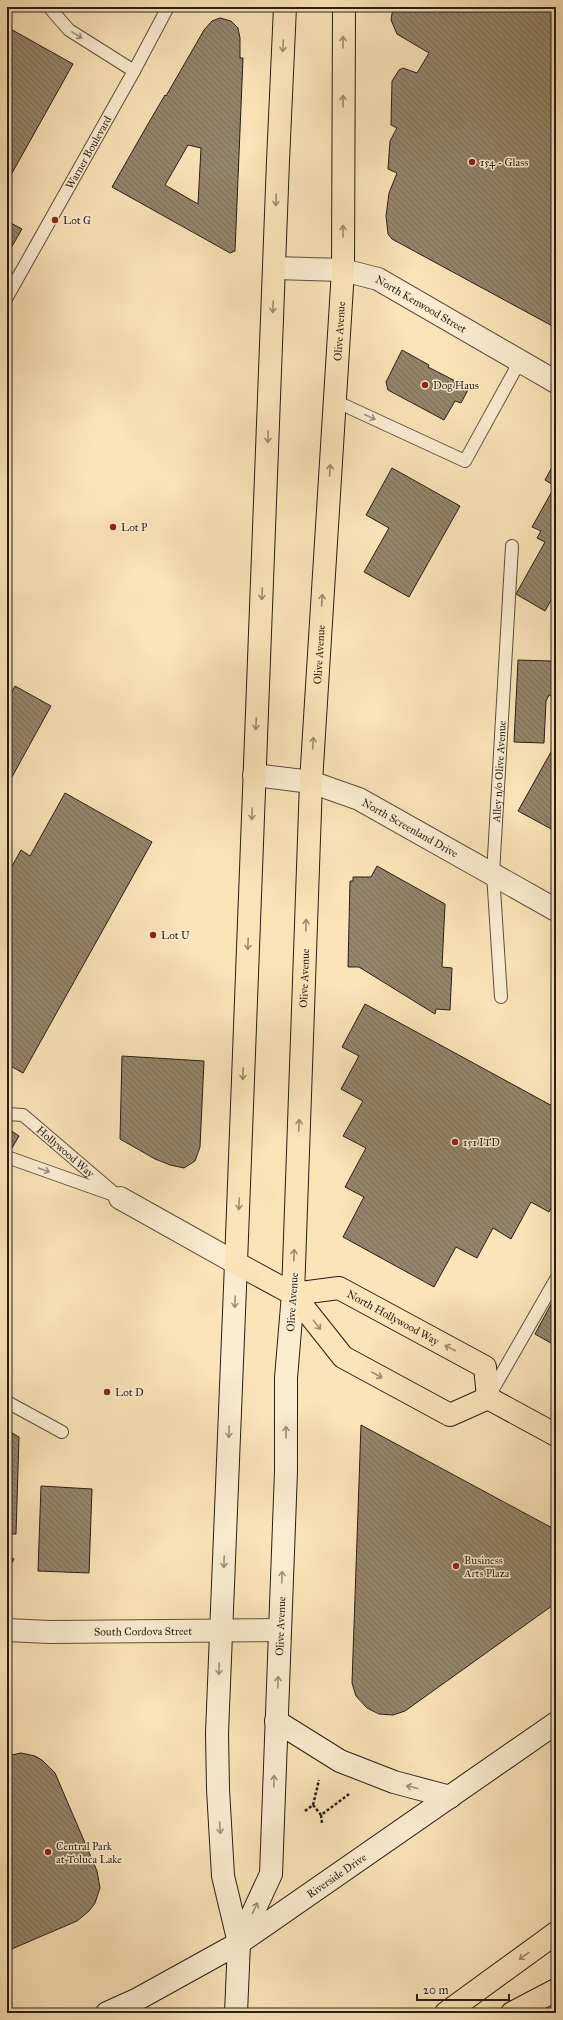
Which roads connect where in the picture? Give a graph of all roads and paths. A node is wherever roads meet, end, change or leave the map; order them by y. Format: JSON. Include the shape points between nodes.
{"nodes":[{"id":1,"x":50,"y":7,"type":"edge"},
{"id":2,"x":168,"y":7,"type":"edge"},
{"id":3,"x":285,"y":7,"type":"edge"},
{"id":4,"x":344,"y":7,"type":"edge"},
{"id":5,"x":134,"y":71,"type":"junction"},
{"id":6,"x":274,"y":268,"type":"junction"},
{"id":7,"x":343,"y":270,"type":"junction"},
{"id":8,"x":7,"y":297,"type":"edge"},
{"id":9,"x":520,"y":361,"type":"junction"},
{"id":10,"x":556,"y":382,"type":"edge"},
{"id":11,"x":334,"y":401,"type":"junction"},
{"id":12,"x":512,"y":546,"type":"dead end"},
{"id":13,"x":254,"y":775,"type":"junction"},
{"id":14,"x":311,"y":782,"type":"junction"},
{"id":15,"x":493,"y":874,"type":"junction"},
{"id":16,"x":556,"y":910,"type":"edge"},
{"id":17,"x":501,"y":997,"type":"dead end"},
{"id":18,"x":7,"y":1114,"type":"edge"},
{"id":19,"x":7,"y":1157,"type":"edge"},
{"id":20,"x":120,"y":1198,"type":"junction"},
{"id":21,"x":236,"y":1263,"type":"junction"},
{"id":22,"x":556,"y":1279,"type":"edge"},
{"id":23,"x":293,"y":1294,"type":"junction"},
{"id":24,"x":488,"y":1398,"type":"junction"},
{"id":25,"x":7,"y":1402,"type":"edge"},
{"id":26,"x":62,"y":1432,"type":"dead end"},
{"id":27,"x":556,"y":1435,"type":"edge"},
{"id":28,"x":221,"y":1630,"type":"junction"},
{"id":29,"x":280,"y":1630,"type":"junction"},
{"id":30,"x":8,"y":1633,"type":"edge"},
{"id":31,"x":276,"y":1721,"type":"junction"},
{"id":32,"x":556,"y":1723,"type":"edge"},
{"id":33,"x":319,"y":1777,"type":"dead end"},
{"id":34,"x":351,"y":1793,"type":"dead end"},
{"id":35,"x":450,"y":1797,"type":"junction"},
{"id":36,"x":313,"y":1805,"type":"junction"},
{"id":37,"x":305,"y":1811,"type":"dead end"},
{"id":38,"x":321,"y":1814,"type":"junction"},
{"id":39,"x":322,"y":1823,"type":"dead end"},
{"id":40,"x":556,"y":1933,"type":"edge"},
{"id":41,"x":239,"y":1943,"type":"junction"},
{"id":42,"x":556,"y":1990,"type":"edge"},
{"id":43,"x":107,"y":2013,"type":"edge"},
{"id":44,"x":236,"y":2013,"type":"edge"},
{"id":45,"x":446,"y":2013,"type":"edge"},
{"id":46,"x":512,"y":2013,"type":"edge"}],
"edges":[{"from":1,"to":5,"type":"lane","one_way":true,"via":[[69,30]]},
{"from":2,"to":5,"type":"lane","name":"Warner Boulevard"},
{"from":3,"to":6,"type":"main road","name":"Olive Avenue","one_way":true},
{"from":7,"to":4,"type":"main road","name":"Olive Avenue","one_way":true},
{"from":5,"to":8,"type":"lane","name":"Warner Boulevard"},
{"from":6,"to":7,"type":"main road","name":"North Kenwood Street"},
{"from":6,"to":13,"type":"main road","name":"Olive Avenue","one_way":true},
{"from":7,"to":9,"type":"main road","name":"North Kenwood Street","via":[[378,279]]},
{"from":7,"to":11,"type":"main road","name":"Olive Avenue"},
{"from":9,"to":10,"type":"main road","name":"North Kenwood Street"},
{"from":11,"to":9,"type":"lane","one_way":true,"via":[[465,461]]},
{"from":14,"to":11,"type":"main road","name":"Olive Avenue","one_way":true},
{"from":12,"to":15,"type":"lane","name":"Alley n/o Olive Avenue"},
{"from":13,"to":14,"type":"main road","name":"North Screenland Drive"},
{"from":13,"to":21,"type":"main road","name":"Olive Avenue","one_way":true},
{"from":14,"to":15,"type":"main road","name":"North Screenland Drive","via":[[359,799]]},
{"from":23,"to":14,"type":"main road","name":"Olive Avenue","one_way":true},
{"from":15,"to":16,"type":"main road","name":"North Screenland Drive"},
{"from":15,"to":17,"type":"lane","name":"Alley n/o Olive Avenue"},
{"from":18,"to":20,"type":"lane","name":"Hollywood Way","via":[[23,1115]]},
{"from":19,"to":20,"type":"lane","name":"Hollywood Way","one_way":true},
{"from":20,"to":21,"type":"main road","name":"Hollywood Way"},
{"from":21,"to":23,"type":"main road"},
{"from":21,"to":28,"type":"main road","name":"Olive Avenue","one_way":true},
{"from":22,"to":24,"type":"lane"},
{"from":24,"to":23,"type":"main road","name":"North Hollywood Way","one_way":true,"via":[[485,1367],[343,1290],[339,1288]]},
{"from":23,"to":24,"type":"main road","one_way":true,"via":[[343,1357],[443,1412],[450,1415]]},
{"from":29,"to":23,"type":"main road","name":"Olive Avenue","one_way":true,"via":[[286,1471],[286,1378]]},
{"from":24,"to":27,"type":"main road"},
{"from":25,"to":26,"type":"lane"},
{"from":28,"to":29,"type":"main road","name":"South Cordova Street"},
{"from":28,"to":30,"type":"main road","name":"South Cordova Street"},
{"from":28,"to":41,"type":"main road","name":"Olive Avenue","one_way":true,"via":[[217,1733],[218,1789],[224,1884]]},
{"from":31,"to":29,"type":"main road","name":"Olive Avenue","one_way":true},
{"from":35,"to":31,"type":"main road","one_way":true,"via":[[394,1782],[340,1761]]},
{"from":41,"to":31,"type":"main road","name":"Olive Avenue","one_way":true,"via":[[271,1874]]},
{"from":32,"to":35,"type":"main road","name":"Riverside Drive"},
{"from":33,"to":36,"type":"path"},
{"from":34,"to":38,"type":"path"},
{"from":35,"to":41,"type":"main road","name":"Riverside Drive"},
{"from":36,"to":37,"type":"path"},
{"from":36,"to":38,"type":"path"},
{"from":38,"to":39,"type":"path"},
{"from":40,"to":45,"type":"main road","one_way":true},
{"from":41,"to":43,"type":"main road","name":"Riverside Drive","via":[[136,2000]]},
{"from":41,"to":44,"type":"main road","name":"Olive Avenue"},
{"from":42,"to":46,"type":"main road"}]}
